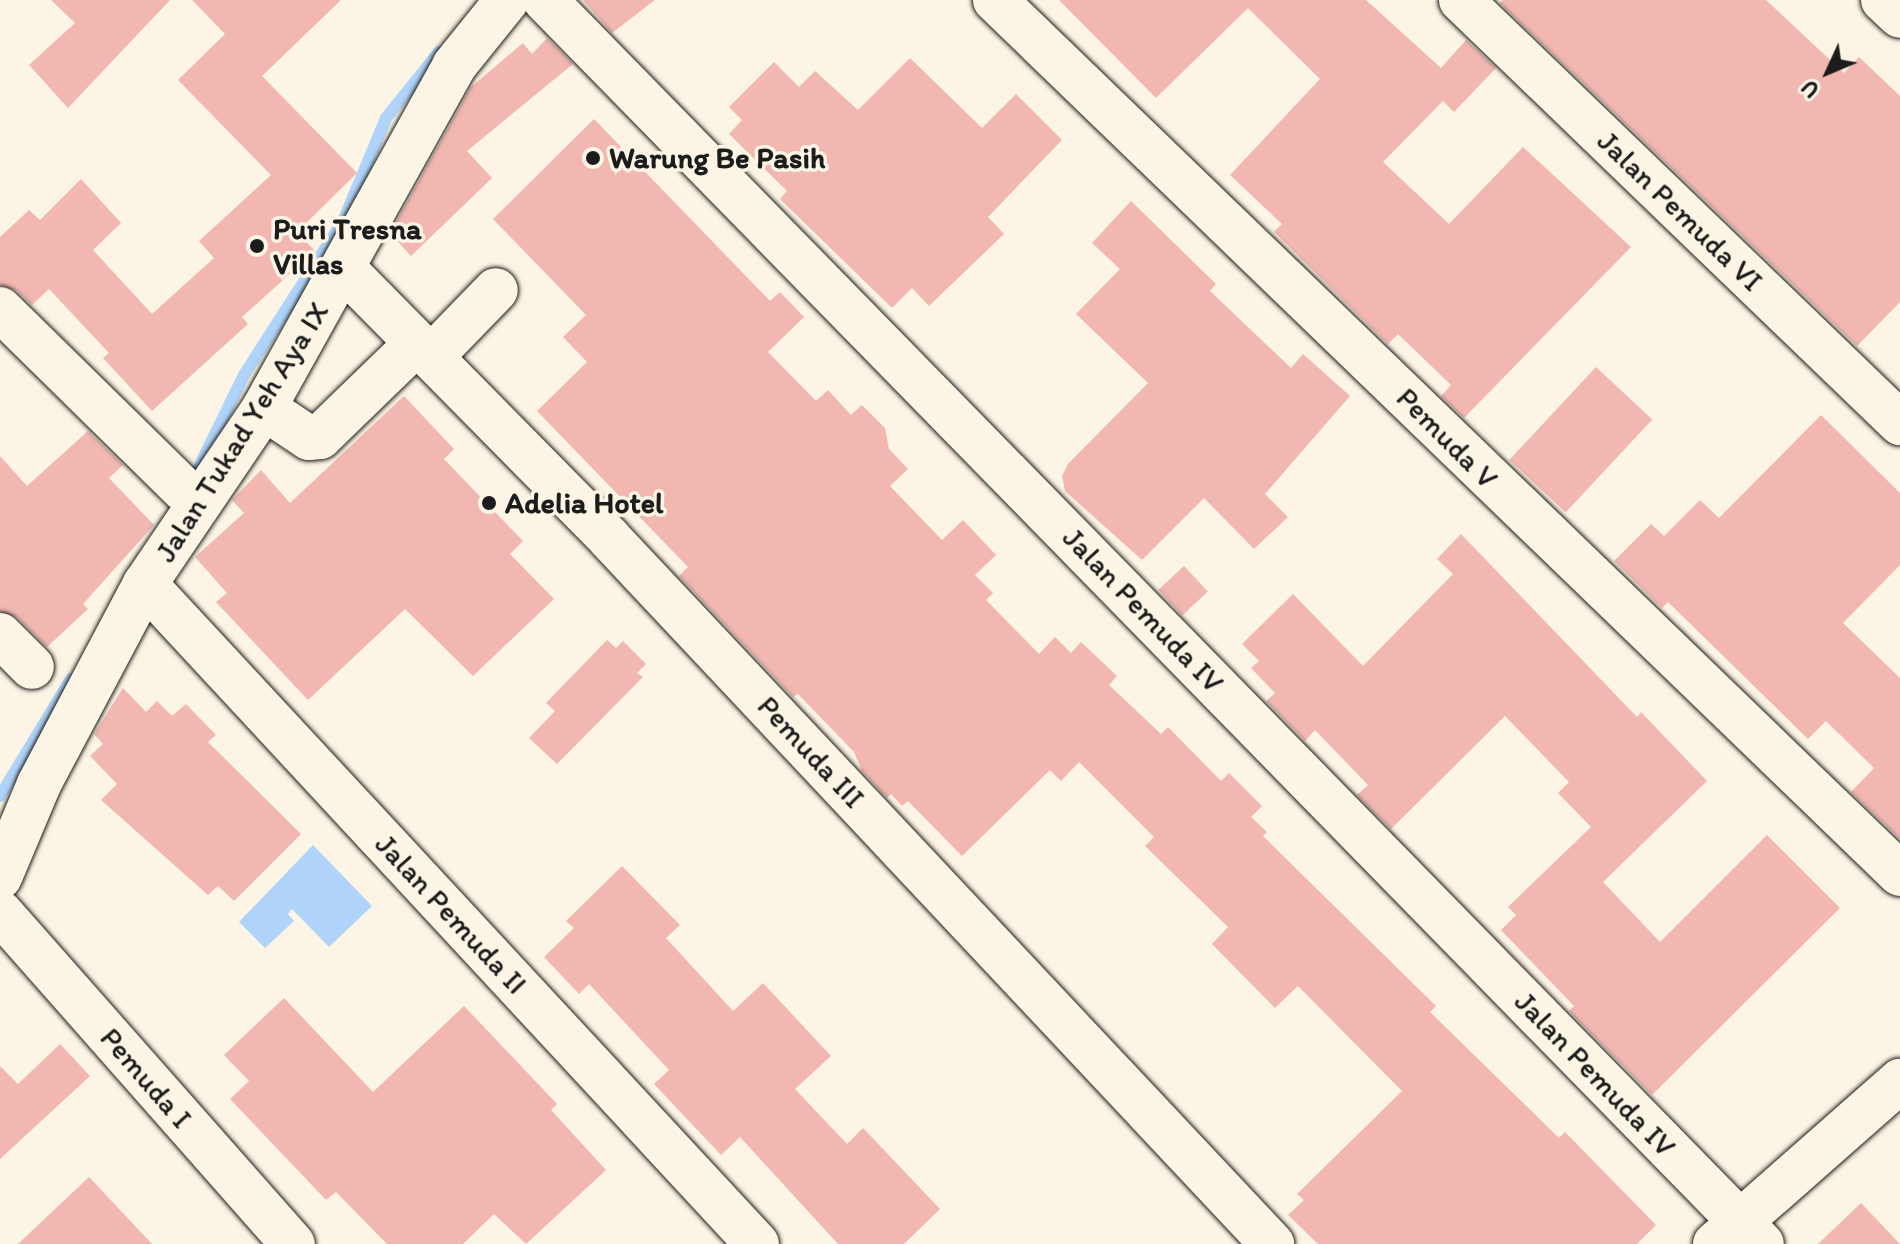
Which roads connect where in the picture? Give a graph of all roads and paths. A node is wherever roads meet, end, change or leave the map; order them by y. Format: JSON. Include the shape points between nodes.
{"nodes":[{"id":1,"x":507,"y":0,"type":"edge"},
{"id":2,"x":545,"y":0,"type":"edge"},
{"id":3,"x":1461,"y":0,"type":"edge"},
{"id":4,"x":1883,"y":0,"type":"edge"},
{"id":5,"x":1001,"y":2,"type":"edge"},
{"id":6,"x":1900,"y":16,"type":"edge"},
{"id":7,"x":343,"y":268,"type":"junction"},
{"id":8,"x":496,"y":290,"type":"dead end"},
{"id":9,"x":0,"y":309,"type":"edge"},
{"id":10,"x":424,"y":350,"type":"junction"},
{"id":11,"x":264,"y":408,"type":"junction"},
{"id":12,"x":1900,"y":423,"type":"edge"},
{"id":13,"x":184,"y":490,"type":"dead end"},
{"id":14,"x":145,"y":584,"type":"junction"},
{"id":15,"x":0,"y":635,"type":"edge"},
{"id":16,"x":32,"y":667,"type":"dead end"},
{"id":17,"x":1900,"y":874,"type":"edge"},
{"id":18,"x":0,"y":877,"type":"edge"},
{"id":19,"x":0,"y":912,"type":"edge"},
{"id":20,"x":1900,"y":1081,"type":"edge"},
{"id":21,"x":1739,"y":1237,"type":"edge"},
{"id":22,"x":293,"y":1244,"type":"edge"},
{"id":23,"x":757,"y":1244,"type":"edge"},
{"id":24,"x":1272,"y":1244,"type":"edge"}],
"edges":[{"from":1,"to":7,"type":"street","name":"Jalan Tukad Yeh Aya IX","via":[[454,66]]},
{"from":2,"to":21,"type":"street","name":"Jalan Pemuda IV"},
{"from":3,"to":12,"type":"street","name":"Jalan Pemuda VI"},
{"from":4,"to":6,"type":"street"},
{"from":5,"to":17,"type":"street","name":"Pemuda V"},
{"from":7,"to":10,"type":"street","name":"Pemuda III"},
{"from":7,"to":11,"type":"street","name":"Jalan Tukad Yeh Aya IX"},
{"from":8,"to":10,"type":"street"},
{"from":9,"to":13,"type":"street"},
{"from":10,"to":11,"type":"street","via":[[320,437],[309,438]]},
{"from":10,"to":24,"type":"street","name":"Pemuda III","via":[[630,561]]},
{"from":11,"to":14,"type":"street","name":"Jalan Tukad Yeh Aya IX"},
{"from":14,"to":18,"type":"street","name":"Jalan Tukad Yeh Aya IX","via":[[39,784]]},
{"from":14,"to":23,"type":"street","name":"Jalan Pemuda II"},
{"from":15,"to":16,"type":"street"},
{"from":19,"to":22,"type":"street","name":"Pemuda I"},
{"from":20,"to":21,"type":"street"}]}
